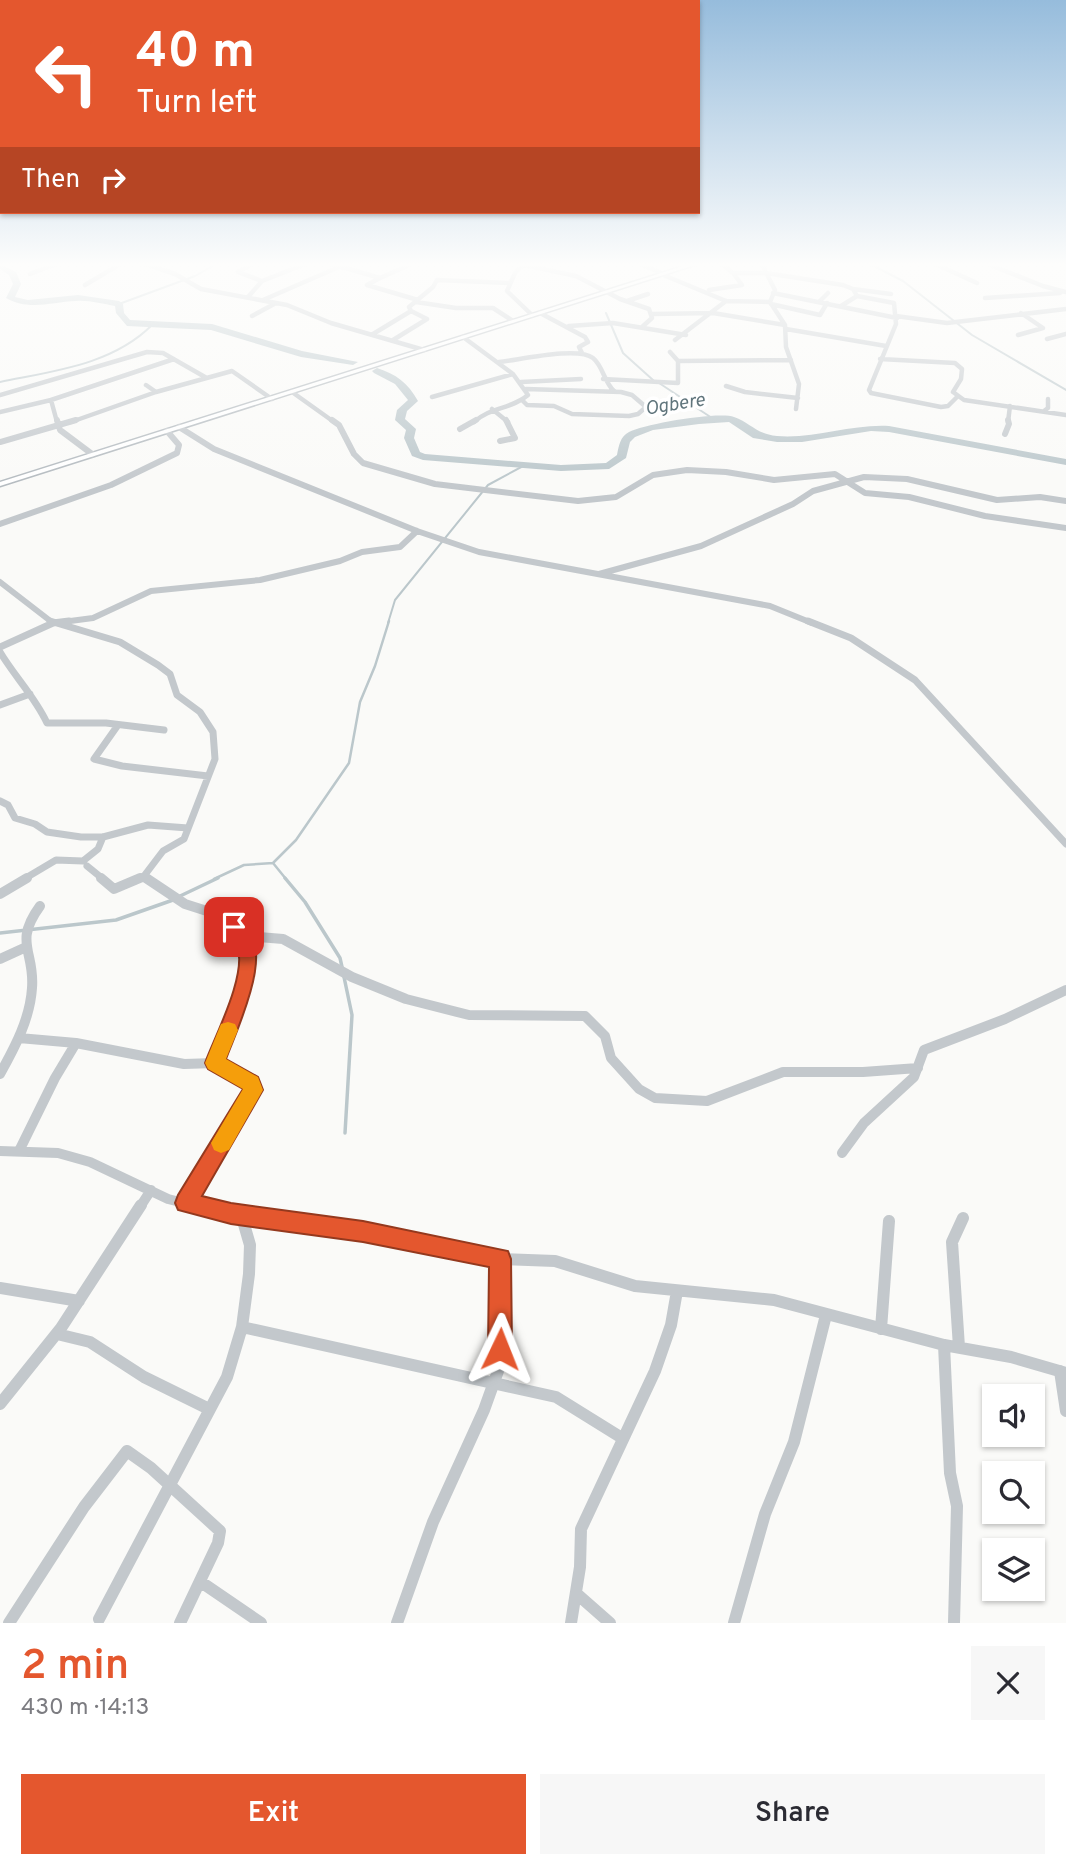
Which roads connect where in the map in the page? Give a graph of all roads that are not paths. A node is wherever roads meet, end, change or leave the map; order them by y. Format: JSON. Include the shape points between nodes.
{"nodes":[{"id":1,"x":389,"y":339,"type":"edge"},
{"id":2,"x":458,"y":339,"type":"edge"},
{"id":3,"x":466,"y":339,"type":"edge"},
{"id":4,"x":585,"y":339,"type":"edge"},
{"id":5,"x":678,"y":339,"type":"edge"},
{"id":6,"x":786,"y":339,"type":"edge"},
{"id":7,"x":848,"y":339,"type":"edge"},
{"id":8,"x":889,"y":339,"type":"edge"},
{"id":9,"x":1051,"y":339,"type":"edge"},
{"id":10,"x":393,"y":340,"type":"joint"},
{"id":11,"x":675,"y":340,"type":"dead end"},
{"id":12,"x":1047,"y":340,"type":"dead end"},
{"id":13,"x":886,"y":346,"type":"junction"},
{"id":14,"x":424,"y":350,"type":"junction"},
{"id":15,"x":670,"y":352,"type":"dead end"},
{"id":16,"x":582,"y":353,"type":"junction"},
{"id":17,"x":174,"y":359,"type":"junction"},
{"id":18,"x":880,"y":359,"type":"junction"},
{"id":19,"x":791,"y":360,"type":"junction"},
{"id":20,"x":678,"y":361,"type":"junction"},
{"id":21,"x":499,"y":362,"type":"junction"},
{"id":22,"x":513,"y":374,"type":"junction"},
{"id":23,"x":205,"y":377,"type":"junction"},
{"id":24,"x":581,"y":379,"type":"dead end"},
{"id":25,"x":603,"y":379,"type":"junction"},
{"id":26,"x":521,"y":382,"type":"junction"},
{"id":27,"x":146,"y":385,"type":"dead end"},
{"id":28,"x":726,"y":386,"type":"dead end"},
{"id":29,"x":526,"y":389,"type":"junction"},
{"id":30,"x":614,"y":390,"type":"junction"},
{"id":31,"x":156,"y":392,"type":"junction"},
{"id":32,"x":292,"y":393,"type":"junction"},
{"id":33,"x":0,"y":395,"type":"edge"},
{"id":34,"x":432,"y":397,"type":"dead end"},
{"id":35,"x":957,"y":397,"type":"junction"},
{"id":36,"x":798,"y":398,"type":"junction"},
{"id":37,"x":272,"y":399,"type":"junction"},
{"id":38,"x":1048,"y":399,"type":"dead end"},
{"id":39,"x":51,"y":400,"type":"junction"},
{"id":40,"x":523,"y":401,"type":"junction"},
{"id":41,"x":1010,"y":406,"type":"junction"},
{"id":42,"x":492,"y":409,"type":"junction"},
{"id":43,"x":796,"y":409,"type":"dead end"},
{"id":44,"x":1044,"y":411,"type":"junction"},
{"id":45,"x":0,"y":412,"type":"edge"},
{"id":46,"x":1066,"y":415,"type":"edge"},
{"id":47,"x":58,"y":426,"type":"junction"},
{"id":48,"x":179,"y":427,"type":"junction"},
{"id":49,"x":460,"y":429,"type":"dead end"},
{"id":50,"x":167,"y":431,"type":"junction"},
{"id":51,"x":1005,"y":434,"type":"dead end"},
{"id":52,"x":500,"y":441,"type":"dead end"},
{"id":53,"x":0,"y":442,"type":"edge"},
{"id":54,"x":92,"y":454,"type":"junction"},
{"id":55,"x":844,"y":481,"type":"junction"},
{"id":56,"x":0,"y":484,"type":"edge"},
{"id":57,"x":1066,"y":501,"type":"edge"},
{"id":58,"x":0,"y":524,"type":"edge"},
{"id":59,"x":1066,"y":528,"type":"edge"},
{"id":60,"x":417,"y":531,"type":"junction"},
{"id":61,"x":599,"y":574,"type":"junction"},
{"id":62,"x":0,"y":582,"type":"edge"},
{"id":63,"x":53,"y":623,"type":"junction"},
{"id":64,"x":0,"y":647,"type":"edge"},
{"id":65,"x":0,"y":652,"type":"edge"},
{"id":66,"x":30,"y":694,"type":"junction"},
{"id":67,"x":0,"y":705,"type":"edge"},
{"id":68,"x":118,"y":725,"type":"junction"},
{"id":69,"x":164,"y":730,"type":"dead end"},
{"id":70,"x":208,"y":776,"type":"junction"},
{"id":71,"x":0,"y":801,"type":"edge"},
{"id":72,"x":188,"y":828,"type":"junction"},
{"id":73,"x":103,"y":837,"type":"junction"},
{"id":74,"x":1066,"y":844,"type":"edge"},
{"id":75,"x":87,"y":866,"type":"dead end"},
{"id":76,"x":145,"y":876,"type":"junction"},
{"id":77,"x":0,"y":894,"type":"edge"},
{"id":78,"x":40,"y":906,"type":"dead end"},
{"id":79,"x":224,"y":917,"type":"junction"},
{"id":80,"x":24,"y":948,"type":"junction"},
{"id":81,"x":0,"y":959,"type":"edge"},
{"id":82,"x":1066,"y":990,"type":"edge"},
{"id":83,"x":19,"y":1038,"type":"junction"},
{"id":84,"x":76,"y":1043,"type":"junction"},
{"id":85,"x":215,"y":1063,"type":"junction"},
{"id":86,"x":918,"y":1068,"type":"junction"},
{"id":87,"x":0,"y":1074,"type":"edge"},
{"id":88,"x":0,"y":1151,"type":"edge"},
{"id":89,"x":19,"y":1151,"type":"junction"},
{"id":90,"x":842,"y":1153,"type":"dead end"},
{"id":91,"x":151,"y":1190,"type":"junction"},
{"id":92,"x":186,"y":1203,"type":"junction"},
{"id":93,"x":241,"y":1214,"type":"junction"},
{"id":94,"x":963,"y":1218,"type":"dead end"},
{"id":95,"x":889,"y":1221,"type":"dead end"},
{"id":96,"x":500,"y":1259,"type":"junction"},
{"id":97,"x":0,"y":1288,"type":"edge"},
{"id":98,"x":677,"y":1291,"type":"junction"},
{"id":99,"x":79,"y":1301,"type":"junction"},
{"id":100,"x":826,"y":1315,"type":"junction"},
{"id":101,"x":242,"y":1327,"type":"junction"},
{"id":102,"x":881,"y":1329,"type":"junction"},
{"id":103,"x":57,"y":1334,"type":"junction"},
{"id":104,"x":944,"y":1345,"type":"junction"},
{"id":105,"x":959,"y":1348,"type":"junction"},
{"id":106,"x":1063,"y":1372,"type":"edge"},
{"id":107,"x":492,"y":1382,"type":"junction"},
{"id":108,"x":0,"y":1404,"type":"edge"},
{"id":109,"x":209,"y":1409,"type":"junction"},
{"id":110,"x":1066,"y":1411,"type":"edge"},
{"id":111,"x":622,"y":1438,"type":"junction"},
{"id":112,"x":170,"y":1486,"type":"junction"},
{"id":113,"x":201,"y":1582,"type":"junction"},
{"id":114,"x":577,"y":1594,"type":"junction"},
{"id":115,"x":99,"y":1619,"type":"dead end"},
{"id":116,"x":9,"y":1623,"type":"edge"},
{"id":117,"x":180,"y":1623,"type":"edge"},
{"id":118,"x":261,"y":1623,"type":"edge"},
{"id":119,"x":397,"y":1623,"type":"edge"},
{"id":120,"x":571,"y":1623,"type":"edge"},
{"id":121,"x":610,"y":1623,"type":"edge"},
{"id":122,"x":734,"y":1623,"type":"edge"},
{"id":123,"x":954,"y":1623,"type":"edge"}],
"edges":[{"from":1,"to":10,"type":"street"},
{"from":2,"to":14,"type":"main road"},
{"from":3,"to":21,"type":"street"},
{"from":4,"to":16,"type":"street","via":[[587,343],[579,347]]},
{"from":5,"to":11,"type":"street"},
{"from":6,"to":19,"type":"street"},
{"from":7,"to":13,"type":"street"},
{"from":8,"to":13,"type":"street"},
{"from":9,"to":12,"type":"street"},
{"from":10,"to":14,"type":"street"},
{"from":13,"to":18,"type":"street"},
{"from":14,"to":32,"type":"main road"},
{"from":15,"to":20,"type":"street"},
{"from":16,"to":21,"type":"street"},
{"from":16,"to":25,"type":"street","via":[[596,361]]},
{"from":17,"to":23,"type":"street"},
{"from":17,"to":33,"type":"street","via":[[163,353],[134,354]]},
{"from":17,"to":39,"type":"street"},
{"from":18,"to":35,"type":"street","via":[[959,365],[961,383],[953,392]]},
{"from":18,"to":35,"type":"street","via":[[871,393],[941,407]]},
{"from":19,"to":20,"type":"street"},
{"from":19,"to":36,"type":"street","via":[[799,384]]},
{"from":20,"to":25,"type":"street","via":[[678,383]]},
{"from":21,"to":22,"type":"street"},
{"from":22,"to":26,"type":"street"},
{"from":22,"to":34,"type":"street"},
{"from":23,"to":31,"type":"street"},
{"from":23,"to":37,"type":"street","via":[[232,371]]},
{"from":24,"to":26,"type":"street"},
{"from":25,"to":30,"type":"street"},
{"from":26,"to":29,"type":"street"},
{"from":27,"to":31,"type":"street"},
{"from":28,"to":36,"type":"street"},
{"from":29,"to":30,"type":"street"},
{"from":29,"to":40,"type":"street"},
{"from":30,"to":40,"type":"street","via":[[632,395],[646,407],[629,416],[572,414]]},
{"from":31,"to":47,"type":"street"},
{"from":32,"to":37,"type":"main road"},
{"from":32,"to":55,"type":"street","via":[[339,425],[363,463],[435,484],[578,501],[616,497],[653,475],[687,470],[774,480],[835,474]]},
{"from":35,"to":41,"type":"street"},
{"from":36,"to":43,"type":"street"},
{"from":37,"to":48,"type":"main road"},
{"from":38,"to":44,"type":"street"},
{"from":39,"to":45,"type":"street"},
{"from":39,"to":47,"type":"street"},
{"from":40,"to":42,"type":"street"},
{"from":41,"to":44,"type":"street"},
{"from":41,"to":51,"type":"street"},
{"from":42,"to":49,"type":"street"},
{"from":42,"to":52,"type":"street","via":[[508,421],[515,438]]},
{"from":44,"to":46,"type":"street"},
{"from":47,"to":53,"type":"street"},
{"from":47,"to":54,"type":"street"},
{"from":48,"to":50,"type":"main road"},
{"from":48,"to":60,"type":"street","via":[[214,449]]},
{"from":50,"to":54,"type":"main road"},
{"from":50,"to":58,"type":"street","via":[[179,444],[177,453],[111,485]]},
{"from":54,"to":56,"type":"main road"},
{"from":55,"to":57,"type":"street","via":[[894,477],[997,500],[1040,497]]},
{"from":55,"to":59,"type":"street","via":[[865,494],[909,497],[985,516]]},
{"from":55,"to":61,"type":"street","via":[[813,491],[701,545]]},
{"from":60,"to":61,"type":"street","via":[[479,552]]},
{"from":60,"to":63,"type":"street","via":[[406,544],[392,549],[362,552],[250,582],[150,591],[93,618]]},
{"from":61,"to":74,"type":"street","via":[[769,607],[851,638],[915,680]]},
{"from":62,"to":63,"type":"street"},
{"from":63,"to":64,"type":"street"},
{"from":63,"to":70,"type":"street","via":[[120,642],[170,674],[177,695],[200,712],[213,732],[215,760]]},
{"from":65,"to":66,"type":"street"},
{"from":66,"to":67,"type":"street"},
{"from":66,"to":68,"type":"street","via":[[47,723]]},
{"from":68,"to":69,"type":"street"},
{"from":68,"to":70,"type":"street","via":[[94,759]]},
{"from":70,"to":72,"type":"street"},
{"from":71,"to":73,"type":"street","via":[[15,818],[47,832]]},
{"from":72,"to":73,"type":"street","via":[[136,826]]},
{"from":72,"to":76,"type":"street","via":[[180,843],[163,851]]},
{"from":73,"to":77,"type":"street","via":[[98,849],[83,861],[56,860]]},
{"from":75,"to":76,"type":"street","via":[[114,889]]},
{"from":76,"to":79,"type":"street","via":[[187,905]]},
{"from":78,"to":80,"type":"street","via":[[27,924]]},
{"from":79,"to":85,"type":"street","via":[[245,943],[248,957],[246,978]]},
{"from":79,"to":86,"type":"street","via":[[249,926],[259,937],[283,939],[352,978],[406,999],[469,1015],[585,1016],[605,1036],[611,1058],[639,1090],[655,1098],[708,1101],[783,1072]]},
{"from":80,"to":81,"type":"street"},
{"from":80,"to":83,"type":"street","via":[[33,985]]},
{"from":82,"to":86,"type":"street","via":[[931,1046],[919,1055]]},
{"from":83,"to":84,"type":"street"},
{"from":83,"to":87,"type":"street"},
{"from":84,"to":85,"type":"street","via":[[184,1064]]},
{"from":84,"to":89,"type":"street"},
{"from":85,"to":92,"type":"street","via":[[251,1083],[253,1090]]},
{"from":86,"to":90,"type":"street","via":[[864,1123]]},
{"from":88,"to":89,"type":"street"},
{"from":89,"to":91,"type":"street","via":[[58,1153],[90,1162]]},
{"from":91,"to":92,"type":"street"},
{"from":91,"to":99,"type":"street"},
{"from":92,"to":93,"type":"street"},
{"from":93,"to":96,"type":"street","via":[[363,1231]]},
{"from":93,"to":101,"type":"street","via":[[250,1245]]},
{"from":94,"to":105,"type":"street","via":[[952,1242]]},
{"from":95,"to":102,"type":"street"},
{"from":96,"to":98,"type":"street","via":[[555,1261],[635,1286]]},
{"from":96,"to":107,"type":"street","via":[[502,1327],[498,1371]]},
{"from":97,"to":99,"type":"street"},
{"from":98,"to":100,"type":"street","via":[[774,1300]]},
{"from":98,"to":111,"type":"street","via":[[655,1371]]},
{"from":99,"to":103,"type":"street"},
{"from":100,"to":102,"type":"street"},
{"from":100,"to":122,"type":"street","via":[[794,1442],[765,1514]]},
{"from":101,"to":107,"type":"street"},
{"from":101,"to":109,"type":"street","via":[[227,1377]]},
{"from":102,"to":104,"type":"street"},
{"from":103,"to":108,"type":"street"},
{"from":103,"to":109,"type":"street","via":[[97,1344],[134,1371]]},
{"from":104,"to":105,"type":"street"},
{"from":104,"to":123,"type":"street","via":[[950,1473],[957,1506]]},
{"from":105,"to":106,"type":"street"},
{"from":106,"to":110,"type":"street"},
{"from":107,"to":111,"type":"street","via":[[556,1397]]},
{"from":107,"to":119,"type":"street","via":[[484,1414],[451,1477]]},
{"from":109,"to":112,"type":"street"},
{"from":111,"to":114,"type":"street","via":[[581,1529]]},
{"from":112,"to":113,"type":"street","via":[[220,1531]]},
{"from":112,"to":115,"type":"street"},
{"from":112,"to":116,"type":"street","via":[[127,1451],[84,1507]]},
{"from":113,"to":117,"type":"street"},
{"from":113,"to":118,"type":"street"},
{"from":114,"to":120,"type":"street"},
{"from":114,"to":121,"type":"street"}]}
